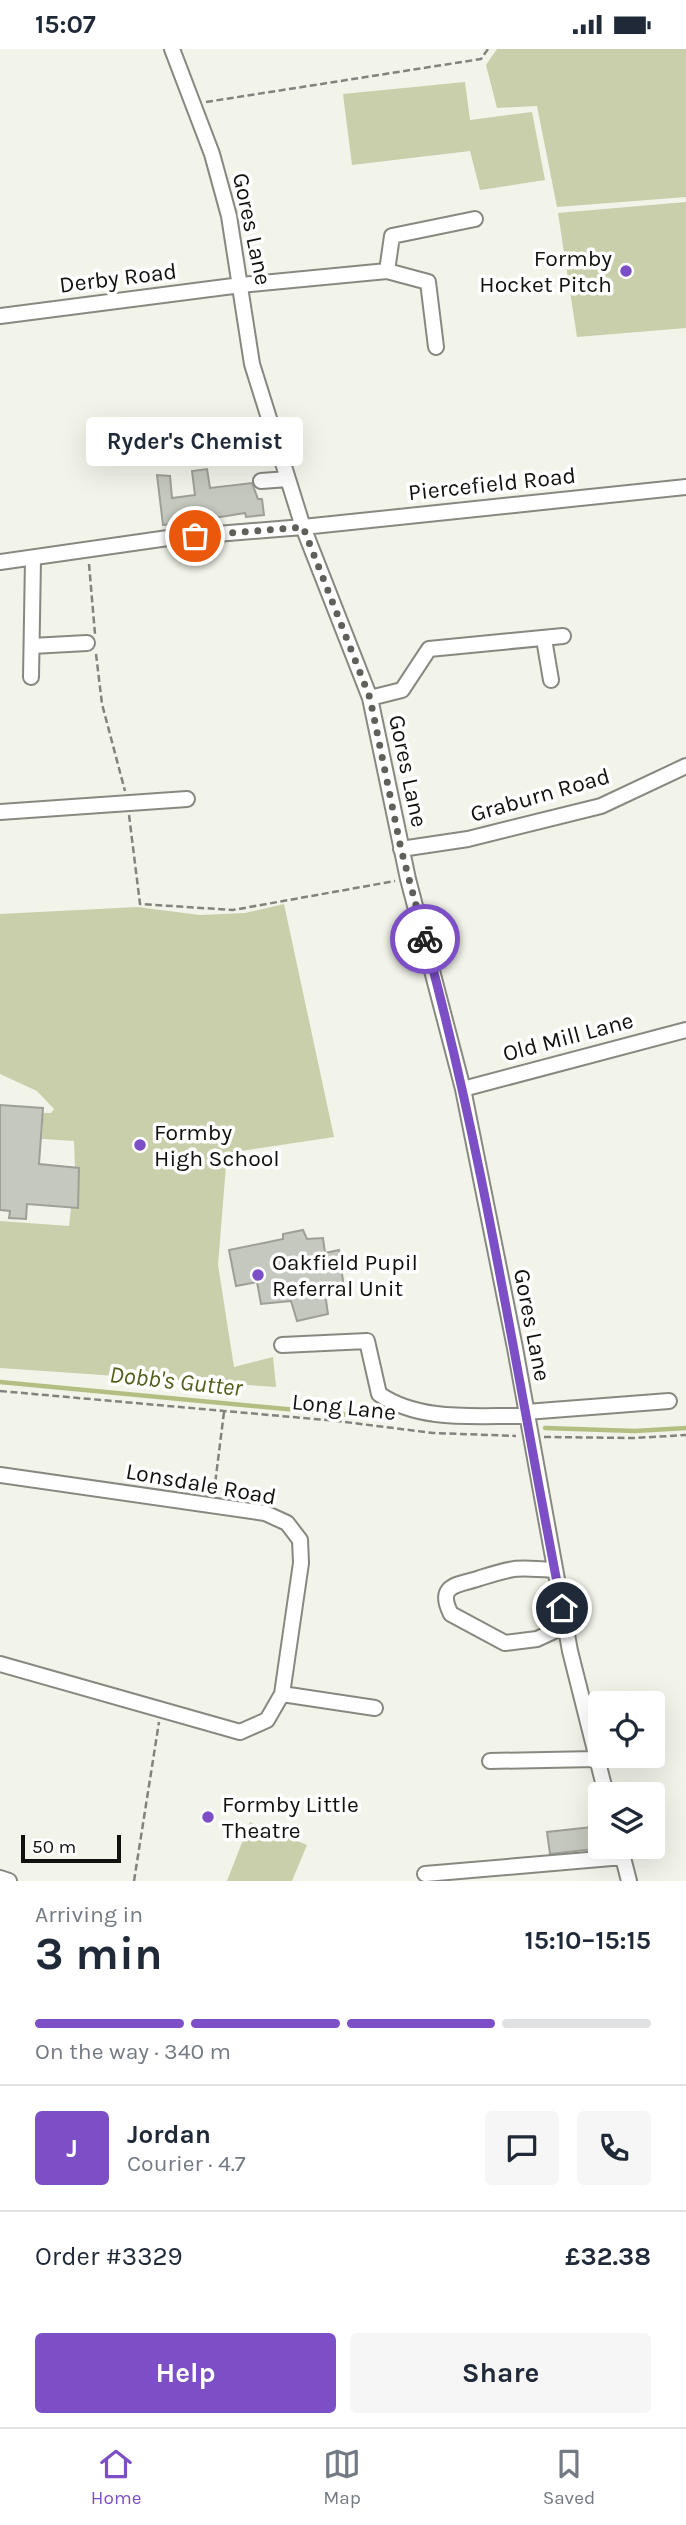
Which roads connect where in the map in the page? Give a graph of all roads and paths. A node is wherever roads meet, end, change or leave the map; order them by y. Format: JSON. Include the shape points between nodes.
{"nodes":[{"id":1,"x":172,"y":49,"type":"edge"},
{"id":2,"x":488,"y":49,"type":"edge"},
{"id":3,"x":208,"y":102,"type":"dead end"},
{"id":4,"x":475,"y":219,"type":"dead end"},
{"id":5,"x":387,"y":271,"type":"junction"},
{"id":6,"x":241,"y":285,"type":"junction"},
{"id":7,"x":0,"y":316,"type":"edge"},
{"id":8,"x":436,"y":347,"type":"dead end"},
{"id":9,"x":288,"y":479,"type":"junction"},
{"id":10,"x":261,"y":481,"type":"dead end"},
{"id":11,"x":686,"y":487,"type":"edge"},
{"id":12,"x":303,"y":527,"type":"junction"},
{"id":13,"x":87,"y":551,"type":"junction"},
{"id":14,"x":33,"y":559,"type":"junction"},
{"id":15,"x":0,"y":562,"type":"edge"},
{"id":16,"x":563,"y":636,"type":"dead end"},
{"id":17,"x":544,"y":639,"type":"junction"},
{"id":18,"x":92,"y":643,"type":"junction"},
{"id":19,"x":32,"y":646,"type":"junction"},
{"id":20,"x":32,"y":677,"type":"dead end"},
{"id":21,"x":551,"y":680,"type":"dead end"},
{"id":22,"x":370,"y":698,"type":"junction"},
{"id":23,"x":686,"y":766,"type":"edge"},
{"id":24,"x":187,"y":799,"type":"dead end"},
{"id":25,"x":128,"y":803,"type":"junction"},
{"id":26,"x":0,"y":812,"type":"edge"},
{"id":27,"x":401,"y":849,"type":"junction"},
{"id":28,"x":408,"y":879,"type":"junction"},
{"id":29,"x":686,"y":1030,"type":"edge"},
{"id":30,"x":463,"y":1089,"type":"junction"},
{"id":31,"x":282,"y":1345,"type":"dead end"},
{"id":32,"x":0,"y":1391,"type":"edge"},
{"id":33,"x":669,"y":1401,"type":"dead end"},
{"id":34,"x":224,"y":1412,"type":"junction"},
{"id":35,"x":527,"y":1414,"type":"junction"},
{"id":36,"x":686,"y":1435,"type":"edge"},
{"id":37,"x":531,"y":1437,"type":"junction"},
{"id":38,"x":0,"y":1475,"type":"edge"},
{"id":39,"x":213,"y":1505,"type":"junction"},
{"id":40,"x":554,"y":1570,"type":"junction"},
{"id":41,"x":565,"y":1626,"type":"junction"},
{"id":42,"x":0,"y":1664,"type":"edge"},
{"id":43,"x":282,"y":1694,"type":"junction"},
{"id":44,"x":375,"y":1708,"type":"dead end"},
{"id":45,"x":160,"y":1709,"type":"junction"},
{"id":46,"x":588,"y":1725,"type":"edge"},
{"id":47,"x":588,"y":1759,"type":"edge"},
{"id":48,"x":490,"y":1762,"type":"dead end"},
{"id":49,"x":588,"y":1856,"type":"edge"},
{"id":50,"x":624,"y":1859,"type":"edge"},
{"id":51,"x":425,"y":1874,"type":"dead end"},
{"id":52,"x":0,"y":1878,"type":"edge"},
{"id":53,"x":9,"y":1881,"type":"edge"},
{"id":54,"x":134,"y":1881,"type":"edge"},
{"id":55,"x":629,"y":1881,"type":"edge"}],
"edges":[{"from":1,"to":6,"type":"street","name":"Gores Lane","via":[[212,154]]},
{"from":2,"to":3,"type":"path","via":[[481,58]]},
{"from":4,"to":5,"type":"street","via":[[392,236]]},
{"from":5,"to":6,"type":"street","name":"Derby Road"},
{"from":5,"to":8,"type":"street","via":[[428,282]]},
{"from":6,"to":7,"type":"street","name":"Derby Road"},
{"from":6,"to":9,"type":"street","name":"Gores Lane","via":[[252,364]]},
{"from":9,"to":10,"type":"street"},
{"from":9,"to":12,"type":"street","name":"Gores Lane"},
{"from":11,"to":12,"type":"street","name":"Piercefield Road"},
{"from":12,"to":13,"type":"street","name":"Piercefield Road","via":[[168,538]]},
{"from":12,"to":22,"type":"street","name":"Gores Lane"},
{"from":13,"to":14,"type":"street","name":"Piercefield Road"},
{"from":13,"to":18,"type":"path"},
{"from":14,"to":15,"type":"street","name":"Piercefield Road"},
{"from":14,"to":19,"type":"street"},
{"from":16,"to":17,"type":"street"},
{"from":17,"to":21,"type":"street"},
{"from":17,"to":22,"type":"street","via":[[429,649],[402,690]]},
{"from":18,"to":19,"type":"street"},
{"from":18,"to":25,"type":"path","via":[[102,704]]},
{"from":19,"to":20,"type":"street"},
{"from":22,"to":27,"type":"street","name":"Gores Lane"},
{"from":23,"to":27,"type":"street","name":"Graburn Road","via":[[601,806],[468,839]]},
{"from":24,"to":25,"type":"street"},
{"from":25,"to":26,"type":"street"},
{"from":25,"to":28,"type":"path","via":[[140,904],[233,910]]},
{"from":27,"to":28,"type":"street","name":"Gores Lane"},
{"from":28,"to":30,"type":"street","name":"Gores Lane"},
{"from":29,"to":30,"type":"street","name":"Old Mill Lane"},
{"from":30,"to":35,"type":"street","name":"Gores Lane"},
{"from":31,"to":35,"type":"street","via":[[367,1341],[379,1394],[395,1405],[440,1415]]},
{"from":32,"to":34,"type":"path","name":"Long Lane"},
{"from":33,"to":35,"type":"street"},
{"from":34,"to":37,"type":"path","name":"Long Lane","via":[[433,1433]]},
{"from":34,"to":39,"type":"path"},
{"from":35,"to":37,"type":"street","name":"Gores Lane"},
{"from":36,"to":37,"type":"path","name":"Long Lane"},
{"from":37,"to":40,"type":"street","name":"Gores Lane"},
{"from":38,"to":39,"type":"street","name":"Lonsdale Road"},
{"from":39,"to":43,"type":"street","name":"Lonsdale Road","via":[[265,1513],[287,1523],[300,1540],[301,1563]]},
{"from":40,"to":41,"type":"street","name":"Gores Lane"},
{"from":40,"to":41,"type":"street","via":[[513,1567],[457,1582],[450,1588],[447,1605],[451,1614],[505,1643],[537,1639]]},
{"from":41,"to":46,"type":"street","name":"Gores Lane"},
{"from":42,"to":45,"type":"street","name":"Lonsdale Road"},
{"from":43,"to":44,"type":"street"},
{"from":43,"to":45,"type":"street","name":"Lonsdale Road","via":[[267,1720],[240,1732]]},
{"from":45,"to":54,"type":"path"},
{"from":47,"to":48,"type":"street"},
{"from":49,"to":51,"type":"street"},
{"from":50,"to":55,"type":"street"},
{"from":52,"to":53,"type":"street"}]}
